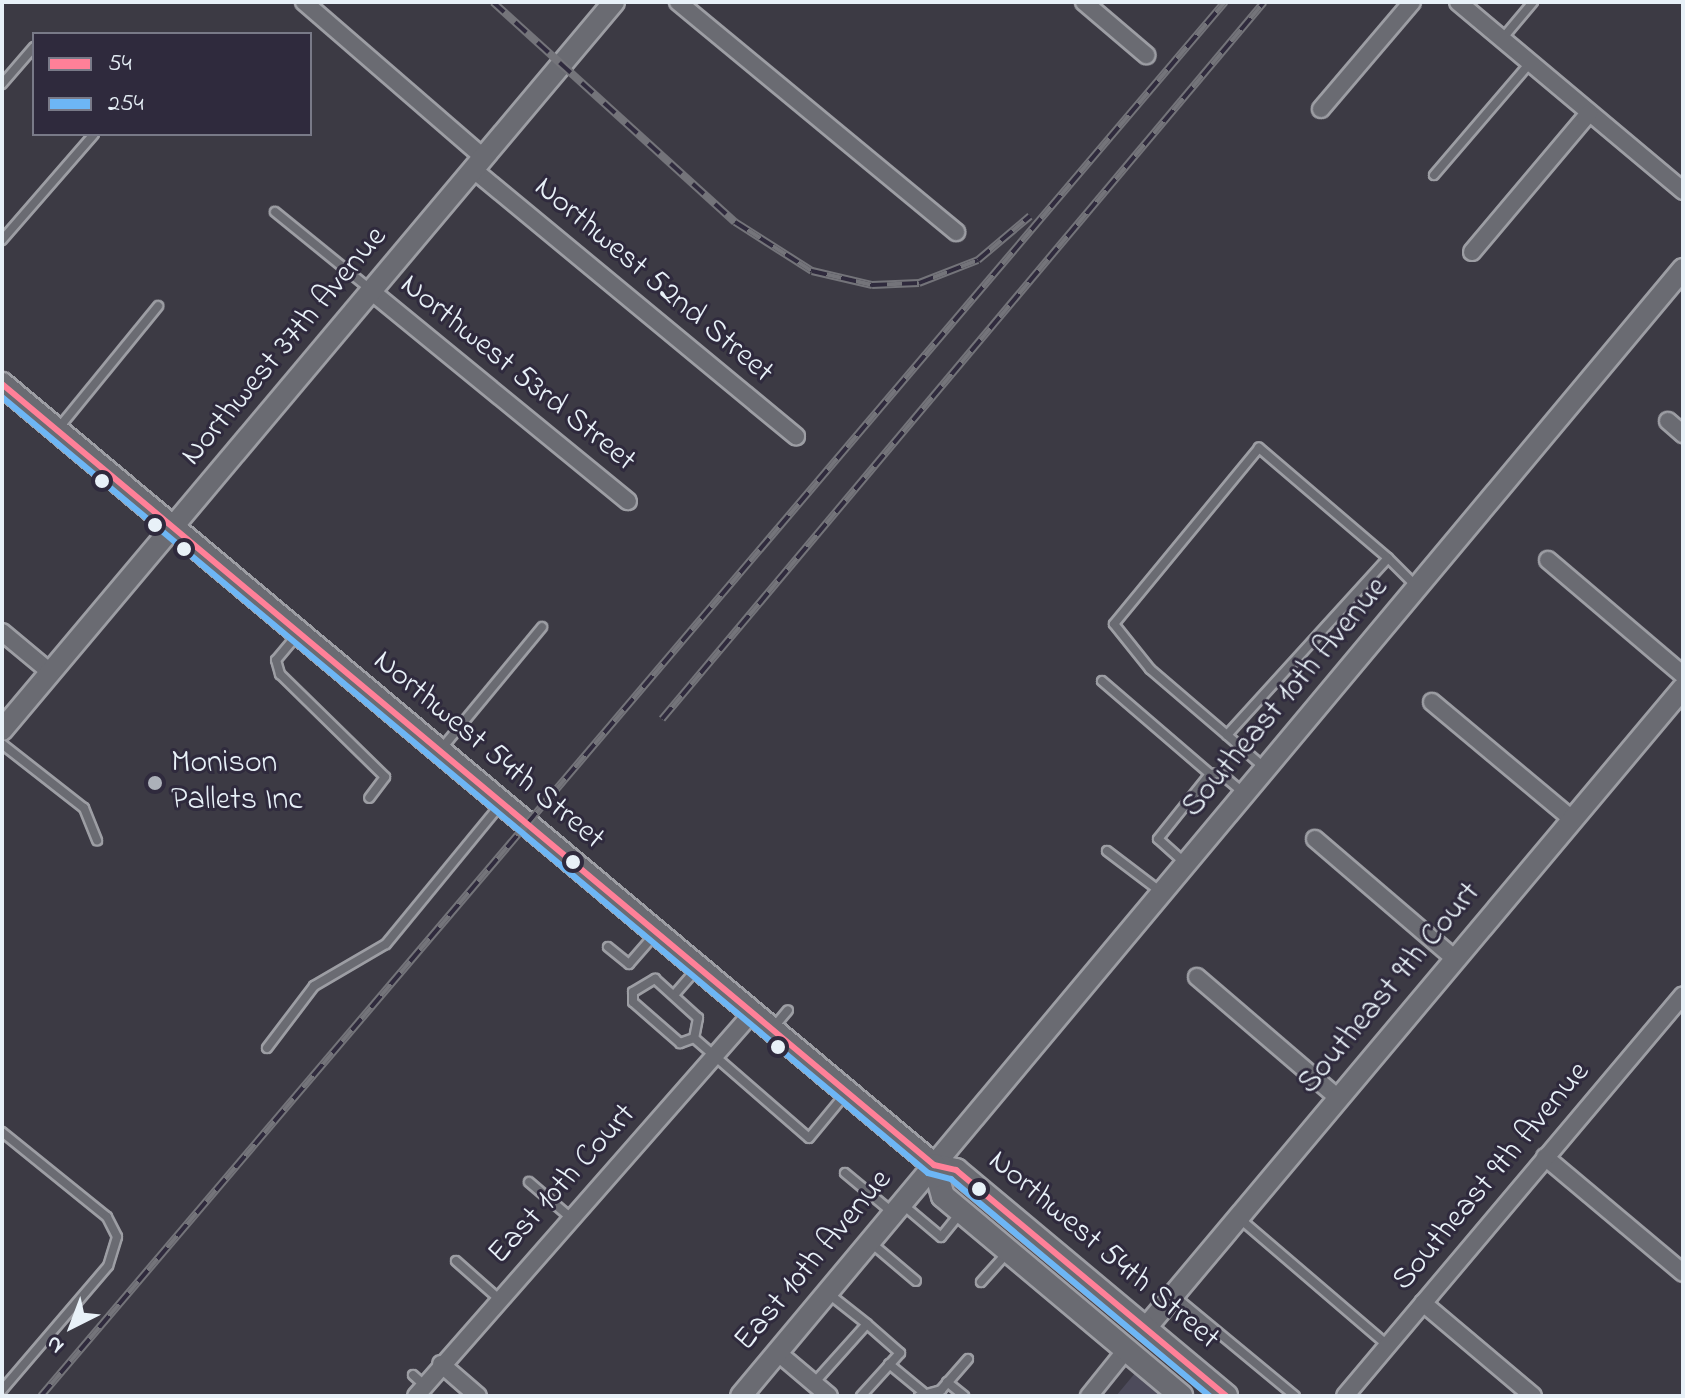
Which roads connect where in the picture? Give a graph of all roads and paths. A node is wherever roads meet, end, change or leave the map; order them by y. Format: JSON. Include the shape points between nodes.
{"nodes":[{"id":1,"x":304,"y":2,"type":"edge"},
{"id":2,"x":614,"y":2,"type":"edge"},
{"id":3,"x":678,"y":2,"type":"edge"},
{"id":4,"x":1084,"y":2,"type":"edge"},
{"id":5,"x":1412,"y":2,"type":"edge"},
{"id":6,"x":1458,"y":2,"type":"edge"},
{"id":7,"x":1533,"y":2,"type":"edge"},
{"id":8,"x":1502,"y":39,"type":"junction"},
{"id":9,"x":32,"y":49,"type":"edge"},
{"id":10,"x":1146,"y":55,"type":"dead end"},
{"id":11,"x":1530,"y":63,"type":"junction"},
{"id":12,"x":2,"y":84,"type":"edge"},
{"id":13,"x":1321,"y":109,"type":"dead end"},
{"id":14,"x":1589,"y":113,"type":"junction"},
{"id":15,"x":92,"y":136,"type":"edge"},
{"id":16,"x":479,"y":164,"type":"junction"},
{"id":17,"x":1434,"y":175,"type":"dead end"},
{"id":18,"x":1683,"y":191,"type":"edge"},
{"id":19,"x":275,"y":212,"type":"dead end"},
{"id":20,"x":956,"y":232,"type":"dead end"},
{"id":21,"x":2,"y":240,"type":"edge"},
{"id":22,"x":1472,"y":252,"type":"dead end"},
{"id":23,"x":1683,"y":269,"type":"edge"},
{"id":24,"x":371,"y":291,"type":"junction"},
{"id":25,"x":158,"y":306,"type":"dead end"},
{"id":26,"x":2,"y":384,"type":"edge"},
{"id":27,"x":1668,"y":421,"type":"dead end"},
{"id":28,"x":57,"y":431,"type":"junction"},
{"id":29,"x":1683,"y":434,"type":"edge"},
{"id":30,"x":796,"y":436,"type":"dead end"},
{"id":31,"x":628,"y":501,"type":"dead end"},
{"id":32,"x":172,"y":529,"type":"junction"},
{"id":33,"x":1388,"y":558,"type":"junction"},
{"id":34,"x":1548,"y":560,"type":"dead end"},
{"id":35,"x":1418,"y":588,"type":"junction"},
{"id":36,"x":542,"y":627,"type":"dead end"},
{"id":37,"x":2,"y":632,"type":"edge"},
{"id":38,"x":298,"y":633,"type":"junction"},
{"id":39,"x":50,"y":672,"type":"junction"},
{"id":40,"x":1683,"y":675,"type":"edge"},
{"id":41,"x":1102,"y":681,"type":"dead end"},
{"id":42,"x":1683,"y":688,"type":"edge"},
{"id":43,"x":1432,"y":702,"type":"dead end"},
{"id":44,"x":2,"y":730,"type":"edge"},
{"id":45,"x":1227,"y":735,"type":"junction"},
{"id":46,"x":2,"y":744,"type":"edge"},
{"id":47,"x":439,"y":751,"type":"junction"},
{"id":48,"x":1267,"y":769,"type":"junction"},
{"id":49,"x":1210,"y":774,"type":"junction"},
{"id":50,"x":1246,"y":794,"type":"junction"},
{"id":51,"x":369,"y":798,"type":"dead end"},
{"id":52,"x":501,"y":804,"type":"junction"},
{"id":53,"x":1572,"y":819,"type":"junction"},
{"id":54,"x":1315,"y":839,"type":"dead end"},
{"id":55,"x":97,"y":841,"type":"dead end"},
{"id":56,"x":1107,"y":851,"type":"dead end"},
{"id":57,"x":1187,"y":865,"type":"junction"},
{"id":58,"x":1162,"y":894,"type":"junction"},
{"id":59,"x":655,"y":933,"type":"junction"},
{"id":60,"x":608,"y":947,"type":"dead end"},
{"id":61,"x":1455,"y":959,"type":"junction"},
{"id":62,"x":699,"y":967,"type":"junction"},
{"id":63,"x":1197,"y":977,"type":"dead end"},
{"id":64,"x":674,"y":995,"type":"junction"},
{"id":65,"x":1683,"y":995,"type":"edge"},
{"id":66,"x":788,"y":1010,"type":"dead end"},
{"id":67,"x":753,"y":1012,"type":"junction"},
{"id":68,"x":1677,"y":1015,"type":"edge"},
{"id":69,"x":772,"y":1029,"type":"junction"},
{"id":70,"x":694,"y":1038,"type":"junction"},
{"id":71,"x":267,"y":1048,"type":"dead end"},
{"id":72,"x":715,"y":1056,"type":"junction"},
{"id":73,"x":847,"y":1091,"type":"junction"},
{"id":74,"x":1338,"y":1098,"type":"junction"},
{"id":75,"x":2,"y":1132,"type":"edge"},
{"id":76,"x":1545,"y":1157,"type":"junction"},
{"id":77,"x":934,"y":1165,"type":"junction"},
{"id":78,"x":845,"y":1173,"type":"dead end"},
{"id":79,"x":529,"y":1182,"type":"dead end"},
{"id":80,"x":897,"y":1208,"type":"junction"},
{"id":81,"x":962,"y":1212,"type":"junction"},
{"id":82,"x":1238,"y":1217,"type":"junction"},
{"id":83,"x":571,"y":1218,"type":"junction"},
{"id":84,"x":869,"y":1242,"type":"junction"},
{"id":85,"x":1008,"y":1252,"type":"junction"},
{"id":86,"x":456,"y":1261,"type":"dead end"},
{"id":87,"x":1683,"y":1273,"type":"edge"},
{"id":88,"x":916,"y":1281,"type":"dead end"},
{"id":89,"x":981,"y":1282,"type":"dead end"},
{"id":90,"x":827,"y":1292,"type":"junction"},
{"id":91,"x":1173,"y":1295,"type":"junction"},
{"id":92,"x":499,"y":1299,"type":"junction"},
{"id":93,"x":1423,"y":1303,"type":"junction"},
{"id":94,"x":867,"y":1324,"type":"junction"},
{"id":95,"x":1145,"y":1329,"type":"junction"},
{"id":96,"x":1387,"y":1345,"type":"junction"},
{"id":97,"x":777,"y":1352,"type":"junction"},
{"id":98,"x":1135,"y":1357,"type":"junction"},
{"id":99,"x":968,"y":1359,"type":"dead end"},
{"id":100,"x":441,"y":1364,"type":"junction"},
{"id":101,"x":889,"y":1364,"type":"junction"},
{"id":102,"x":947,"y":1382,"type":"junction"},
{"id":103,"x":814,"y":1383,"type":"junction"},
{"id":104,"x":418,"y":1385,"type":"edge"},
{"id":105,"x":2,"y":1390,"type":"edge"},
{"id":106,"x":921,"y":1394,"type":"edge"},
{"id":107,"x":478,"y":1396,"type":"edge"},
{"id":108,"x":741,"y":1396,"type":"edge"},
{"id":109,"x":829,"y":1396,"type":"edge"},
{"id":110,"x":861,"y":1396,"type":"edge"},
{"id":111,"x":964,"y":1396,"type":"edge"},
{"id":112,"x":1089,"y":1396,"type":"edge"},
{"id":113,"x":1181,"y":1396,"type":"edge"},
{"id":114,"x":1207,"y":1396,"type":"edge"},
{"id":115,"x":1226,"y":1396,"type":"edge"},
{"id":116,"x":1295,"y":1396,"type":"edge"},
{"id":117,"x":1345,"y":1396,"type":"edge"},
{"id":118,"x":1533,"y":1396,"type":"edge"}],
"edges":[{"from":1,"to":16,"type":"street","name":"Northwest 52nd Street"},
{"from":2,"to":16,"type":"street","name":"Northwest 37th Avenue"},
{"from":3,"to":20,"type":"street"},
{"from":4,"to":10,"type":"street"},
{"from":5,"to":13,"type":"street"},
{"from":6,"to":8,"type":"street"},
{"from":7,"to":8,"type":"lane"},
{"from":8,"to":11,"type":"street"},
{"from":9,"to":12,"type":"lane"},
{"from":11,"to":14,"type":"street"},
{"from":11,"to":17,"type":"lane"},
{"from":14,"to":18,"type":"street"},
{"from":14,"to":22,"type":"street"},
{"from":15,"to":21,"type":"lane"},
{"from":16,"to":24,"type":"street","name":"Northwest 37th Avenue"},
{"from":16,"to":30,"type":"street","name":"Northwest 52nd Street"},
{"from":19,"to":24,"type":"lane"},
{"from":23,"to":35,"type":"street","name":"Southeast 10th Avenue"},
{"from":24,"to":31,"type":"street","name":"Northwest 53rd Street"},
{"from":24,"to":32,"type":"street","name":"Northwest 37th Avenue"},
{"from":25,"to":28,"type":"lane"},
{"from":26,"to":28,"type":"main road","name":"Northwest 54th Street"},
{"from":27,"to":29,"type":"street"},
{"from":28,"to":32,"type":"main road","name":"Northwest 54th Street"},
{"from":32,"to":38,"type":"main road","name":"Northwest 54th Street"},
{"from":32,"to":39,"type":"street","name":"Northwest 37th Avenue"},
{"from":33,"to":35,"type":"lane"},
{"from":33,"to":45,"type":"lane"},
{"from":33,"to":45,"type":"lane","via":[[1259,448],[1114,624],[1150,669]]},
{"from":34,"to":40,"type":"street"},
{"from":35,"to":48,"type":"street","name":"Southeast 10th Avenue"},
{"from":36,"to":47,"type":"lane"},
{"from":37,"to":39,"type":"street"},
{"from":38,"to":47,"type":"main road","name":"Northwest 54th Street"},
{"from":38,"to":51,"type":"lane","via":[[276,660],[280,674],[385,777]]},
{"from":39,"to":44,"type":"street","name":"Northwest 37th Avenue"},
{"from":41,"to":49,"type":"lane"},
{"from":42,"to":53,"type":"street","name":"Southeast 9th Court"},
{"from":43,"to":53,"type":"street"},
{"from":45,"to":48,"type":"lane"},
{"from":46,"to":55,"type":"lane","via":[[84,808]]},
{"from":47,"to":52,"type":"main road","name":"Northwest 54th Street"},
{"from":48,"to":50,"type":"street","name":"Southeast 10th Avenue"},
{"from":49,"to":50,"type":"lane","via":[[1220,773]]},
{"from":49,"to":57,"type":"lane","via":[[1158,839]]},
{"from":50,"to":57,"type":"street","name":"Southeast 10th Avenue"},
{"from":52,"to":59,"type":"main road","name":"Northwest 54th Street"},
{"from":52,"to":71,"type":"lane","via":[[386,944],[314,986]]},
{"from":53,"to":61,"type":"street","name":"Southeast 9th Court"},
{"from":54,"to":61,"type":"street"},
{"from":56,"to":58,"type":"lane"},
{"from":57,"to":58,"type":"street","name":"Southeast 10th Avenue"},
{"from":58,"to":77,"type":"street","name":"Southeast 10th Avenue"},
{"from":59,"to":60,"type":"lane","via":[[629,964]]},
{"from":59,"to":62,"type":"main road","name":"Northwest 54th Street"},
{"from":61,"to":74,"type":"street","name":"Southeast 9th Court"},
{"from":62,"to":64,"type":"lane"},
{"from":62,"to":67,"type":"main road","name":"Northwest 54th Street"},
{"from":63,"to":74,"type":"street"},
{"from":64,"to":70,"type":"lane","via":[[698,1018]]},
{"from":64,"to":70,"type":"lane","via":[[648,978],[631,997],[680,1043]]},
{"from":65,"to":68,"type":"street","name":"Southeast 9th Avenue"},
{"from":66,"to":69,"type":"lane"},
{"from":67,"to":69,"type":"main road","name":"Northwest 54th Street"},
{"from":67,"to":72,"type":"street","name":"East 10th Court"},
{"from":68,"to":76,"type":"street","name":"Southeast 9th Avenue"},
{"from":69,"to":73,"type":"main road","name":"Northwest 54th Street"},
{"from":70,"to":72,"type":"lane"},
{"from":72,"to":73,"type":"lane","via":[[809,1138]]},
{"from":72,"to":83,"type":"street","name":"East 10th Court"},
{"from":73,"to":77,"type":"main road","name":"Northwest 54th Street"},
{"from":74,"to":82,"type":"street","name":"Southeast 9th Court"},
{"from":75,"to":105,"type":"lane","via":[[107,1217],[117,1237],[108,1266]]},
{"from":76,"to":87,"type":"street"},
{"from":76,"to":93,"type":"street","name":"Southeast 9th Avenue"},
{"from":77,"to":80,"type":"street","name":"East 10th Avenue"},
{"from":77,"to":81,"type":"main road","name":"Northwest 54th Street","via":[[943,1196]]},
{"from":77,"to":95,"type":"main road","name":"Northwest 54th Street","via":[[956,1170]]},
{"from":78,"to":80,"type":"lane"},
{"from":79,"to":83,"type":"lane"},
{"from":80,"to":81,"type":"lane","via":[[941,1237]]},
{"from":80,"to":84,"type":"street","name":"East 10th Avenue"},
{"from":81,"to":85,"type":"main road","name":"Northwest 54th Street"},
{"from":82,"to":91,"type":"street","name":"Southeast 9th Court"},
{"from":82,"to":96,"type":"lane"},
{"from":83,"to":92,"type":"street","name":"East 10th Court"},
{"from":84,"to":88,"type":"lane"},
{"from":84,"to":90,"type":"street","name":"East 10th Avenue"},
{"from":85,"to":89,"type":"lane"},
{"from":85,"to":98,"type":"main road","name":"Northwest 54th Street"},
{"from":86,"to":92,"type":"lane"},
{"from":90,"to":94,"type":"lane"},
{"from":90,"to":97,"type":"street","name":"East 10th Avenue"},
{"from":91,"to":95,"type":"street","name":"Southeast 9th Court"},
{"from":91,"to":116,"type":"lane"},
{"from":92,"to":100,"type":"street","name":"East 10th Court"},
{"from":93,"to":96,"type":"street","name":"Southeast 9th Avenue"},
{"from":93,"to":118,"type":"street"},
{"from":94,"to":101,"type":"lane","via":[[900,1353]]},
{"from":94,"to":103,"type":"lane"},
{"from":95,"to":115,"type":"main road","name":"Northwest 54th Street"},
{"from":96,"to":117,"type":"street","name":"Southeast 9th Avenue"},
{"from":97,"to":103,"type":"street"},
{"from":97,"to":108,"type":"street","name":"East 10th Avenue"},
{"from":98,"to":112,"type":"street"},
{"from":98,"to":113,"type":"main road","name":"Northwest 54th Street"},
{"from":98,"to":114,"type":"main road","via":[[1172,1366]]},
{"from":99,"to":102,"type":"lane"},
{"from":100,"to":104,"type":"street","name":"East 10th Court"},
{"from":100,"to":107,"type":"street"},
{"from":101,"to":106,"type":"lane"},
{"from":101,"to":110,"type":"lane"},
{"from":102,"to":106,"type":"lane"},
{"from":102,"to":111,"type":"lane"},
{"from":103,"to":109,"type":"street"}]}
